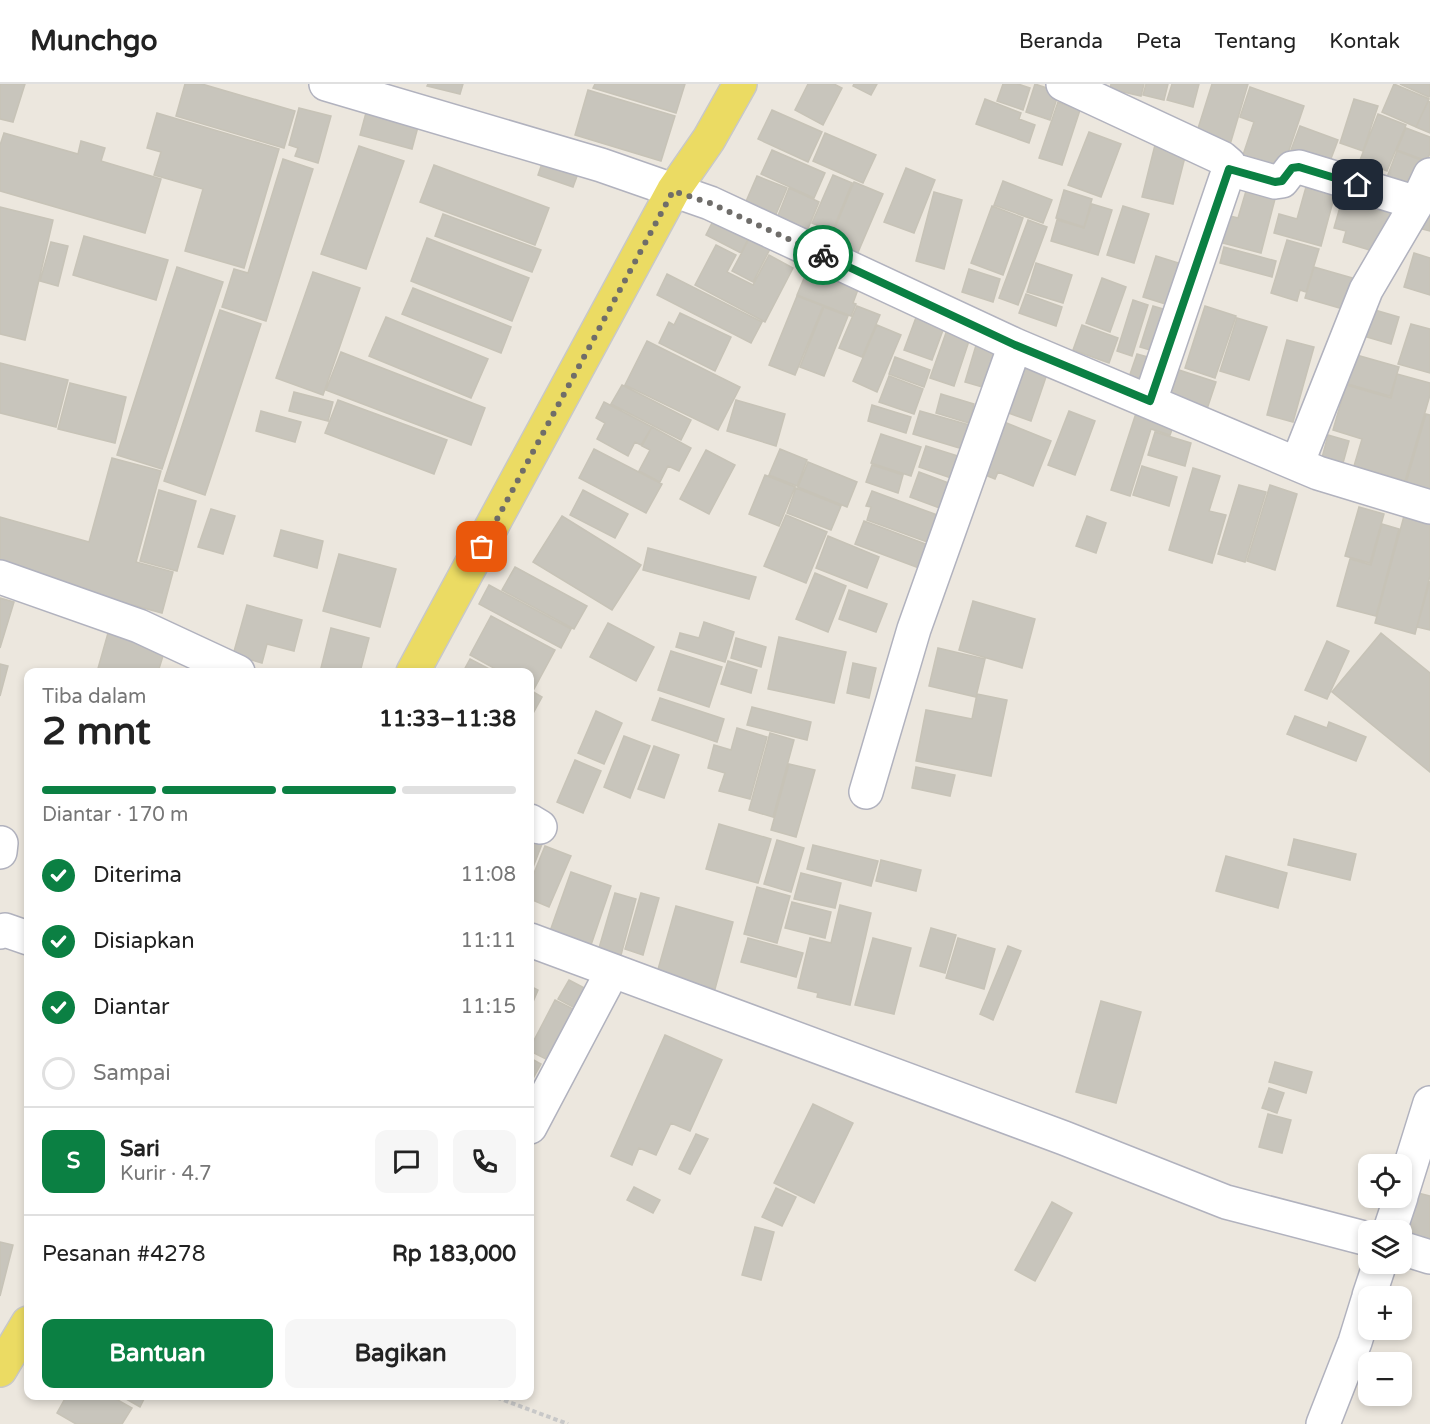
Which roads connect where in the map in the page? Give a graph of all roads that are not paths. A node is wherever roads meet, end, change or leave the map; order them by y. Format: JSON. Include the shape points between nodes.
{"nodes":[{"id":1,"x":326,"y":84,"type":"edge"},
{"id":2,"x":740,"y":84,"type":"edge"},
{"id":3,"x":1063,"y":84,"type":"edge"},
{"id":4,"x":1229,"y":169,"type":"junction"},
{"id":5,"x":1423,"y":189,"type":"edge"},
{"id":6,"x":673,"y":191,"type":"junction"},
{"id":7,"x":1015,"y":345,"type":"junction"},
{"id":8,"x":1150,"y":401,"type":"junction"},
{"id":9,"x":1297,"y":464,"type":"junction"},
{"id":10,"x":1430,"y":507,"type":"edge"},
{"id":11,"x":0,"y":577,"type":"edge"},
{"id":12,"x":229,"y":668,"type":"edge"},
{"id":13,"x":415,"y":668,"type":"edge"},
{"id":14,"x":867,"y":792,"type":"dead end"},
{"id":15,"x":534,"y":942,"type":"edge"},
{"id":16,"x":612,"y":972,"type":"junction"},
{"id":17,"x":1430,"y":1103,"type":"edge"},
{"id":18,"x":534,"y":1119,"type":"edge"},
{"id":19,"x":1412,"y":1161,"type":"edge"},
{"id":20,"x":1358,"y":1236,"type":"edge"},
{"id":21,"x":1412,"y":1251,"type":"edge"},
{"id":22,"x":1430,"y":1257,"type":"edge"},
{"id":23,"x":24,"y":1330,"type":"edge"},
{"id":24,"x":1358,"y":1332,"type":"edge"},
{"id":25,"x":0,"y":1370,"type":"edge"},
{"id":26,"x":1323,"y":1424,"type":"edge"}],
"edges":[{"from":1,"to":6,"type":"street","via":[[601,165]]},
{"from":2,"to":6,"type":"main road"},
{"from":3,"to":4,"type":"street","via":[[1222,158]]},
{"from":4,"to":5,"type":"street","via":[[1275,182],[1299,167]]},
{"from":4,"to":8,"type":"street"},
{"from":5,"to":9,"type":"street","via":[[1366,290]]},
{"from":6,"to":7,"type":"street","via":[[710,203]]},
{"from":6,"to":13,"type":"main road"},
{"from":7,"to":8,"type":"street"},
{"from":7,"to":14,"type":"street","via":[[914,629]]},
{"from":8,"to":9,"type":"street"},
{"from":9,"to":10,"type":"street"},
{"from":11,"to":12,"type":"street","via":[[139,626]]},
{"from":15,"to":16,"type":"street"},
{"from":16,"to":18,"type":"street"},
{"from":16,"to":20,"type":"street","via":[[1064,1138],[1226,1202]]},
{"from":17,"to":19,"type":"street"},
{"from":21,"to":22,"type":"street"},
{"from":23,"to":25,"type":"main road"},
{"from":24,"to":26,"type":"street"}]}
